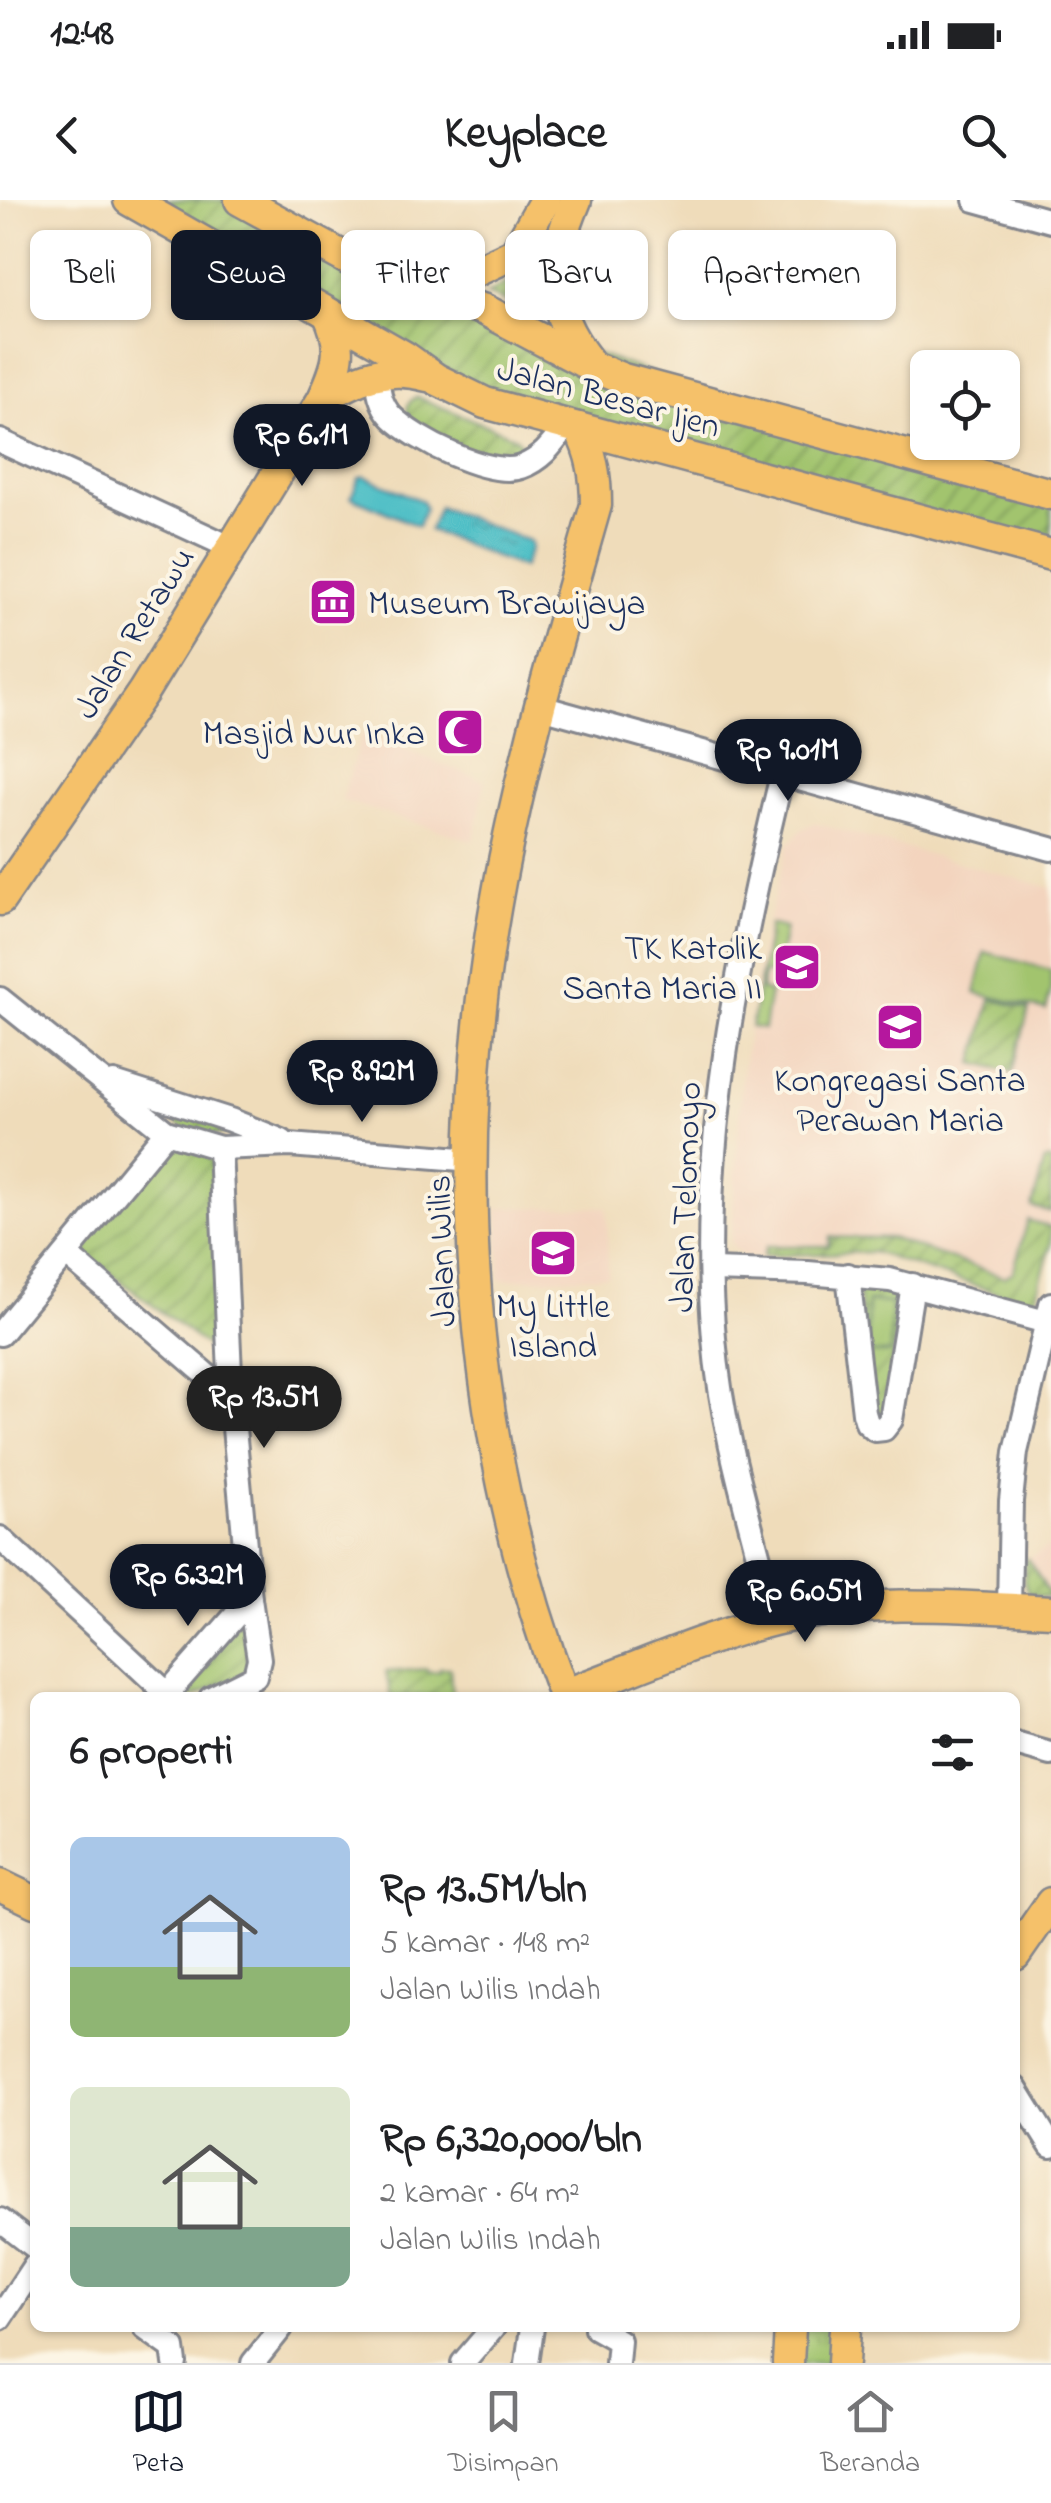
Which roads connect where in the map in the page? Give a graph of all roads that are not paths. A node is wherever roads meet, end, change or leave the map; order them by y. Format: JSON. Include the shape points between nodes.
{"nodes":[{"id":1,"x":129,"y":200,"type":"edge"},
{"id":2,"x":240,"y":200,"type":"edge"},
{"id":3,"x":545,"y":200,"type":"edge"},
{"id":4,"x":576,"y":200,"type":"edge"},
{"id":5,"x":974,"y":200,"type":"edge"},
{"id":6,"x":1051,"y":221,"type":"edge"},
{"id":7,"x":341,"y":256,"type":"edge"},
{"id":8,"x":485,"y":268,"type":"edge"},
{"id":9,"x":485,"y":310,"type":"edge"},
{"id":10,"x":328,"y":313,"type":"junction"},
{"id":11,"x":592,"y":367,"type":"junction"},
{"id":12,"x":376,"y":373,"type":"junction"},
{"id":13,"x":436,"y":379,"type":"junction"},
{"id":14,"x":323,"y":399,"type":"junction"},
{"id":15,"x":573,"y":426,"type":"junction"},
{"id":16,"x":0,"y":441,"type":"edge"},
{"id":17,"x":644,"y":444,"type":"junction"},
{"id":18,"x":1051,"y":494,"type":"edge"},
{"id":19,"x":596,"y":505,"type":"junction"},
{"id":20,"x":230,"y":547,"type":"junction"},
{"id":21,"x":1051,"y":555,"type":"edge"},
{"id":22,"x":541,"y":707,"type":"junction"},
{"id":23,"x":782,"y":776,"type":"junction"},
{"id":24,"x":1051,"y":849,"type":"edge"},
{"id":25,"x":0,"y":900,"type":"edge"},
{"id":26,"x":0,"y":999,"type":"edge"},
{"id":27,"x":98,"y":1078,"type":"junction"},
{"id":28,"x":166,"y":1132,"type":"junction"},
{"id":29,"x":290,"y":1145,"type":"junction"},
{"id":30,"x":220,"y":1148,"type":"junction"},
{"id":31,"x":473,"y":1160,"type":"junction"},
{"id":32,"x":67,"y":1255,"type":"junction"},
{"id":33,"x":712,"y":1270,"type":"junction"},
{"id":34,"x":848,"y":1275,"type":"junction"},
{"id":35,"x":912,"y":1285,"type":"junction"},
{"id":36,"x":1049,"y":1313,"type":"edge"},
{"id":37,"x":0,"y":1334,"type":"edge"},
{"id":38,"x":231,"y":1396,"type":"junction"},
{"id":39,"x":0,"y":1538,"type":"edge"},
{"id":40,"x":250,"y":1599,"type":"junction"},
{"id":41,"x":1009,"y":1608,"type":"junction"},
{"id":42,"x":1051,"y":1611,"type":"edge"},
{"id":43,"x":775,"y":1620,"type":"junction"},
{"id":44,"x":165,"y":1692,"type":"edge"},
{"id":45,"x":172,"y":1692,"type":"edge"},
{"id":46,"x":222,"y":1692,"type":"edge"},
{"id":47,"x":563,"y":1692,"type":"edge"},
{"id":48,"x":574,"y":1692,"type":"edge"},
{"id":49,"x":1020,"y":1745,"type":"edge"},
{"id":50,"x":1051,"y":1754,"type":"edge"},
{"id":51,"x":0,"y":1884,"type":"edge"},
{"id":52,"x":30,"y":1899,"type":"edge"},
{"id":53,"x":1051,"y":1903,"type":"edge"},
{"id":54,"x":1020,"y":1948,"type":"edge"},
{"id":55,"x":1020,"y":2096,"type":"edge"},
{"id":56,"x":1051,"y":2146,"type":"edge"},
{"id":57,"x":0,"y":2220,"type":"edge"},
{"id":58,"x":30,"y":2242,"type":"edge"},
{"id":59,"x":30,"y":2273,"type":"edge"},
{"id":60,"x":0,"y":2318,"type":"edge"},
{"id":61,"x":151,"y":2332,"type":"edge"},
{"id":62,"x":277,"y":2332,"type":"edge"},
{"id":63,"x":490,"y":2332,"type":"edge"},
{"id":64,"x":531,"y":2332,"type":"edge"},
{"id":65,"x":603,"y":2332,"type":"edge"},
{"id":66,"x":790,"y":2332,"type":"edge"},
{"id":67,"x":845,"y":2332,"type":"edge"},
{"id":68,"x":175,"y":2363,"type":"edge"},
{"id":69,"x":252,"y":2363,"type":"edge"},
{"id":70,"x":463,"y":2363,"type":"edge"},
{"id":71,"x":527,"y":2363,"type":"edge"},
{"id":72,"x":617,"y":2363,"type":"edge"},
{"id":73,"x":788,"y":2363,"type":"edge"},
{"id":74,"x":843,"y":2363,"type":"edge"}],
"edges":[{"from":1,"to":10,"type":"main road","name":"Jalan Besar Ijen"},
{"from":2,"to":7,"type":"main road","name":"Jalan Besar Ijen"},
{"from":3,"to":8,"type":"main road","via":[[515,253]]},
{"from":4,"to":11,"type":"main road","via":[[558,247],[553,285],[572,340]]},
{"from":5,"to":6,"type":"street"},
{"from":9,"to":11,"type":"main road","name":"Jalan Besar Ijen"},
{"from":10,"to":13,"type":"main road","name":"Jalan Besar Ijen"},
{"from":10,"to":14,"type":"main road","name":"Jalan Retawu","via":[[339,352]]},
{"from":11,"to":18,"type":"main road","name":"Jalan Besar Ijen"},
{"from":12,"to":13,"type":"main road"},
{"from":12,"to":14,"type":"main road"},
{"from":12,"to":15,"type":"street","via":[[390,416],[484,466],[518,468],[534,461]]},
{"from":13,"to":15,"type":"main road","name":"Jalan Besar Ijen","via":[[486,403]]},
{"from":14,"to":20,"type":"main road","name":"Jalan Retawu"},
{"from":15,"to":17,"type":"main road","name":"Jalan Besar Ijen"},
{"from":15,"to":19,"type":"main road","name":"Jalan Wilis","via":[[591,451]]},
{"from":16,"to":20,"type":"street"},
{"from":17,"to":19,"type":"main road","name":"Jalan Wilis","via":[[620,456]]},
{"from":17,"to":21,"type":"main road","name":"Jalan Besar Ijen"},
{"from":19,"to":22,"type":"main road","name":"Jalan Wilis"},
{"from":20,"to":25,"type":"main road","name":"Jalan Retawu","via":[[143,692]]},
{"from":22,"to":23,"type":"street"},
{"from":22,"to":31,"type":"main road","name":"Jalan Wilis","via":[[487,957]]},
{"from":23,"to":24,"type":"street"},
{"from":23,"to":33,"type":"street","name":"Jalan Telomoyo","via":[[740,962],[722,1081]]},
{"from":26,"to":27,"type":"street"},
{"from":27,"to":28,"type":"street"},
{"from":27,"to":29,"type":"street"},
{"from":28,"to":30,"type":"street"},
{"from":28,"to":32,"type":"street"},
{"from":29,"to":30,"type":"street"},
{"from":29,"to":31,"type":"street"},
{"from":30,"to":38,"type":"street"},
{"from":31,"to":47,"type":"main road","name":"Jalan Wilis","via":[[478,1302],[498,1460],[536,1616]]},
{"from":32,"to":37,"type":"street"},
{"from":32,"to":38,"type":"street"},
{"from":33,"to":34,"type":"street"},
{"from":33,"to":43,"type":"street","name":"Jalan Telomoyo","via":[[730,1445]]},
{"from":34,"to":35,"type":"street"},
{"from":34,"to":35,"type":"street","via":[[864,1414],[875,1430],[891,1420]]},
{"from":35,"to":36,"type":"street"},
{"from":36,"to":41,"type":"street","via":[[1016,1452]]},
{"from":38,"to":40,"type":"street"},
{"from":39,"to":44,"type":"street"},
{"from":40,"to":45,"type":"street"},
{"from":40,"to":46,"type":"street","via":[[258,1672]]},
{"from":41,"to":42,"type":"main road"},
{"from":41,"to":43,"type":"main road","via":[[891,1607]]},
{"from":43,"to":48,"type":"main road"},
{"from":49,"to":50,"type":"street"},
{"from":51,"to":52,"type":"main road"},
{"from":53,"to":54,"type":"main road"},
{"from":55,"to":56,"type":"street"},
{"from":57,"to":58,"type":"street"},
{"from":59,"to":60,"type":"street"},
{"from":61,"to":68,"type":"street","via":[[173,2348]]},
{"from":62,"to":69,"type":"street"},
{"from":63,"to":70,"type":"street"},
{"from":64,"to":71,"type":"street"},
{"from":65,"to":72,"type":"street","via":[[619,2341]]},
{"from":66,"to":73,"type":"main road"},
{"from":67,"to":74,"type":"main road"}]}
